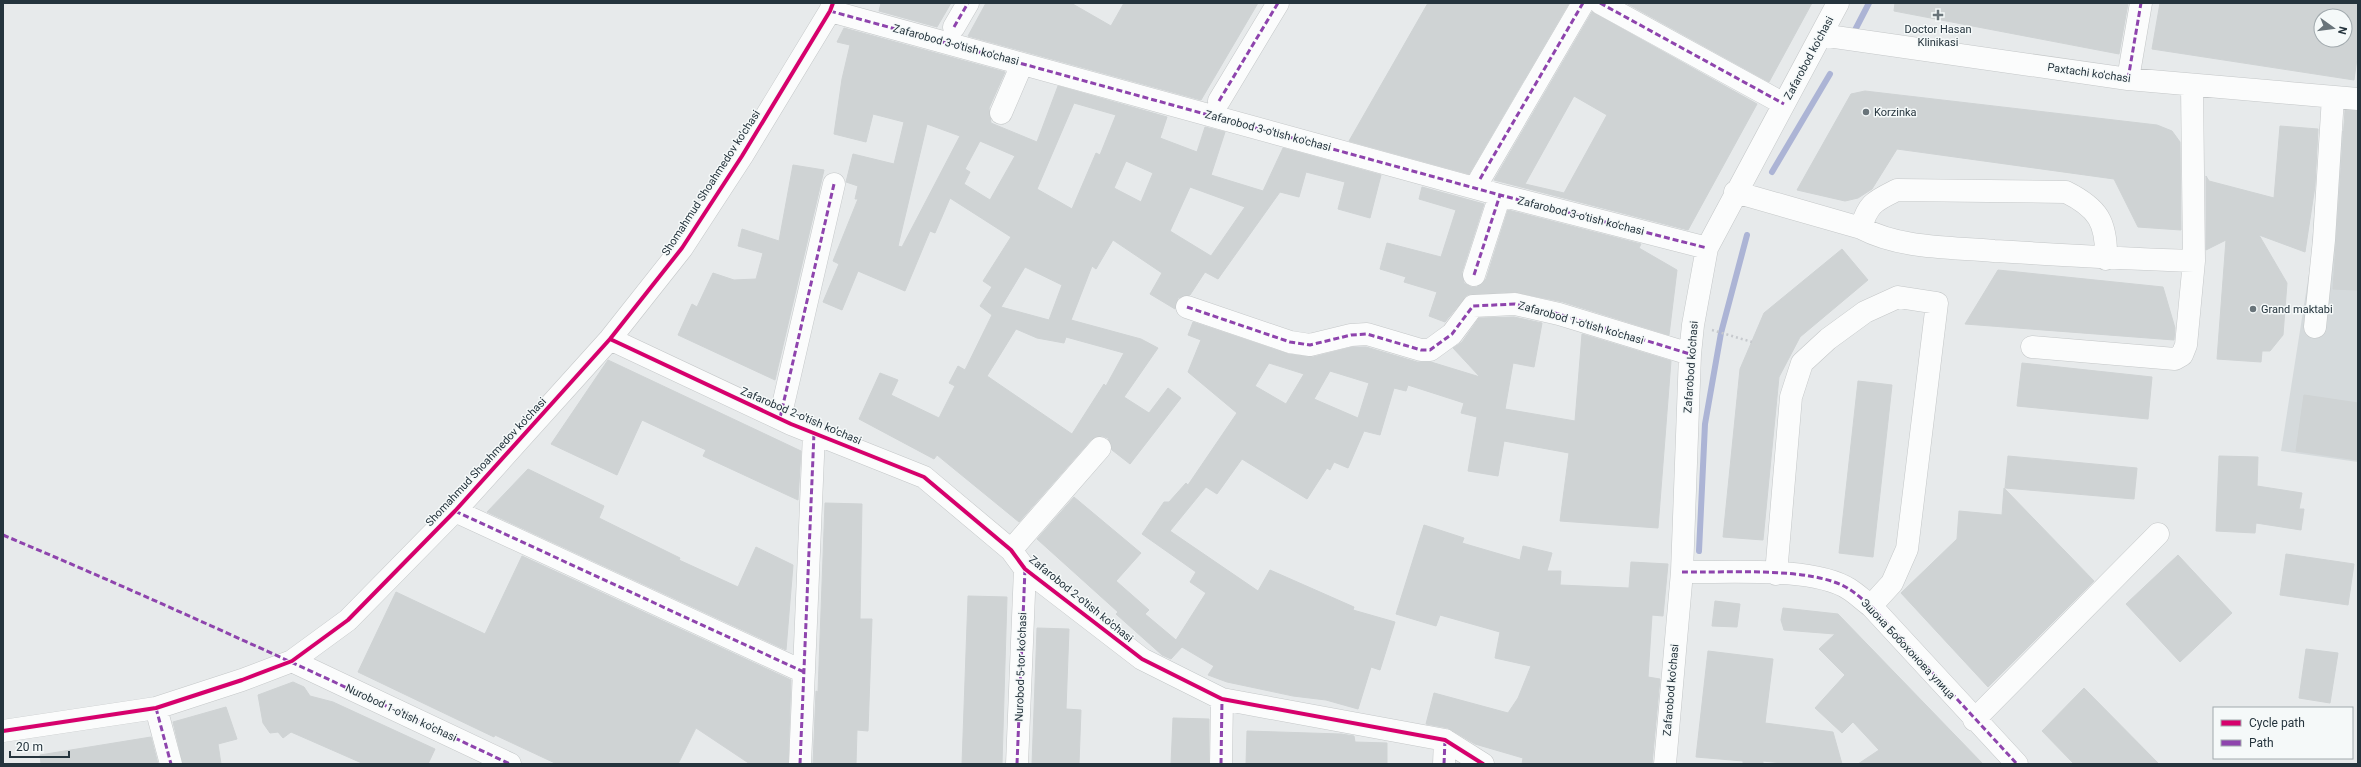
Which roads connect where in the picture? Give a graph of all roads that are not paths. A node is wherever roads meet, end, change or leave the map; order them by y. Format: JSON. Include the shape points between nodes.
{"nodes":[{"id":1,"x":968,"y":3,"type":"edge"},
{"id":2,"x":1278,"y":3,"type":"edge"},
{"id":3,"x":1583,"y":3,"type":"edge"},
{"id":4,"x":1600,"y":3,"type":"edge"},
{"id":5,"x":1838,"y":3,"type":"edge"},
{"id":6,"x":2141,"y":3,"type":"edge"},
{"id":7,"x":832,"y":7,"type":"edge"},
{"id":8,"x":954,"y":27,"type":"dead end"},
{"id":9,"x":1821,"y":35,"type":"junction"},
{"id":10,"x":1022,"y":64,"type":"junction"},
{"id":11,"x":2128,"y":79,"type":"junction"},
{"id":12,"x":2192,"y":86,"type":"junction"},
{"id":13,"x":2333,"y":96,"type":"junction"},
{"id":14,"x":2358,"y":98,"type":"edge"},
{"id":15,"x":1219,"y":101,"type":"dead end"},
{"id":16,"x":1784,"y":104,"type":"junction"},
{"id":17,"x":1001,"y":113,"type":"dead end"},
{"id":18,"x":1480,"y":179,"type":"dead end"},
{"id":19,"x":834,"y":184,"type":"dead end"},
{"id":20,"x":1735,"y":192,"type":"junction"},
{"id":21,"x":1500,"y":195,"type":"junction"},
{"id":22,"x":1861,"y":228,"type":"junction"},
{"id":23,"x":1707,"y":248,"type":"junction"},
{"id":24,"x":2106,"y":259,"type":"junction"},
{"id":25,"x":2194,"y":261,"type":"junction"},
{"id":26,"x":1474,"y":275,"type":"dead end"},
{"id":27,"x":1187,"y":307,"type":"dead end"},
{"id":28,"x":2315,"y":327,"type":"dead end"},
{"id":29,"x":610,"y":339,"type":"junction"},
{"id":30,"x":2032,"y":346,"type":"dead end"},
{"id":31,"x":1690,"y":354,"type":"junction"},
{"id":32,"x":780,"y":418,"type":"junction"},
{"id":33,"x":814,"y":433,"type":"junction"},
{"id":34,"x":1100,"y":448,"type":"dead end"},
{"id":35,"x":455,"y":511,"type":"junction"},
{"id":36,"x":2158,"y":534,"type":"dead end"},
{"id":37,"x":1011,"y":550,"type":"junction"},
{"id":38,"x":1025,"y":569,"type":"junction"},
{"id":39,"x":1682,"y":572,"type":"junction"},
{"id":40,"x":1776,"y":574,"type":"junction"},
{"id":41,"x":1871,"y":606,"type":"junction"},
{"id":42,"x":292,"y":661,"type":"junction"},
{"id":43,"x":804,"y":672,"type":"junction"},
{"id":44,"x":1222,"y":699,"type":"junction"},
{"id":45,"x":156,"y":708,"type":"junction"},
{"id":46,"x":1974,"y":720,"type":"junction"},
{"id":47,"x":3,"y":731,"type":"edge"},
{"id":48,"x":1445,"y":740,"type":"junction"},
{"id":49,"x":171,"y":764,"type":"edge"},
{"id":50,"x":510,"y":764,"type":"edge"},
{"id":51,"x":800,"y":764,"type":"edge"},
{"id":52,"x":1017,"y":764,"type":"edge"},
{"id":53,"x":1221,"y":764,"type":"edge"},
{"id":54,"x":1444,"y":764,"type":"edge"},
{"id":55,"x":1483,"y":764,"type":"edge"},
{"id":56,"x":1665,"y":764,"type":"edge"},
{"id":57,"x":2017,"y":764,"type":"edge"}],
"edges":[{"from":1,"to":8,"type":"street"},
{"from":2,"to":15,"type":"street"},
{"from":3,"to":18,"type":"street"},
{"from":4,"to":16,"type":"street"},
{"from":5,"to":9,"type":"street","name":"Zafarobod ko'chasi"},
{"from":6,"to":11,"type":"street"},
{"from":7,"to":10,"type":"street","name":"Zafarobod 3-o'tish ko'chasi"},
{"from":7,"to":29,"type":"street","name":"Shomahmud Shoahmedov ko'chasi","via":[[742,156],[682,248]]},
{"from":9,"to":11,"type":"street","name":"Paxtachi ko'chasi"},
{"from":9,"to":16,"type":"street","name":"Zafarobod ko'chasi"},
{"from":10,"to":17,"type":"street"},
{"from":10,"to":21,"type":"street","name":"Zafarobod 3-o'tish ko'chasi"},
{"from":11,"to":12,"type":"street","name":"Paxtachi ko'chasi"},
{"from":12,"to":13,"type":"street","name":"Paxtachi ko'chasi"},
{"from":12,"to":25,"type":"street"},
{"from":13,"to":14,"type":"street","name":"Paxtachi ko'chasi"},
{"from":13,"to":28,"type":"street","via":[[2324,240]]},
{"from":16,"to":20,"type":"street","name":"Zafarobod ko'chasi"},
{"from":19,"to":32,"type":"street"},
{"from":20,"to":22,"type":"street"},
{"from":20,"to":23,"type":"street","name":"Zafarobod ko'chasi"},
{"from":21,"to":23,"type":"street","name":"Zafarobod 3-o'tish ko'chasi"},
{"from":21,"to":26,"type":"street"},
{"from":22,"to":24,"type":"street","via":[[1875,235],[1910,244]]},
{"from":22,"to":24,"type":"street","via":[[1866,211],[1876,200],[1897,190],[2066,192],[2087,203],[2101,222],[2106,240]]},
{"from":23,"to":31,"type":"street","name":"Zafarobod ko'chasi"},
{"from":24,"to":25,"type":"street"},
{"from":25,"to":30,"type":"street","via":[[2186,345],[2182,355],[2175,359]]},
{"from":27,"to":31,"type":"street","name":"Zafarobod 1-o'tish ko'chasi","via":[[1290,342],[1310,345],[1351,335],[1367,334],[1421,350],[1430,350],[1452,334],[1473,306],[1515,304],[1559,314]]},
{"from":29,"to":32,"type":"street","name":"Zafarobod 2-o'tish ko'chasi"},
{"from":29,"to":35,"type":"street","name":"Shomahmud Shoahmedov ko'chasi"},
{"from":31,"to":39,"type":"street","name":"Zafarobod ko'chasi"},
{"from":32,"to":33,"type":"street","name":"Zafarobod 2-o'tish ko'chasi"},
{"from":33,"to":37,"type":"street","name":"Zafarobod 2-o'tish ko'chasi","via":[[924,477]]},
{"from":33,"to":43,"type":"street"},
{"from":34,"to":37,"type":"street"},
{"from":35,"to":42,"type":"street","name":"Shomahmud Shoahmedov ko'chasi","via":[[348,620]]},
{"from":35,"to":43,"type":"street"},
{"from":36,"to":46,"type":"street"},
{"from":37,"to":38,"type":"street","name":"Zafarobod 2-o'tish ko'chasi"},
{"from":38,"to":44,"type":"street","name":"Zafarobod 2-o'tish ko'chasi","via":[[1142,659]]},
{"from":38,"to":52,"type":"street","name":"Nurobod 5-tor ko'chasi"},
{"from":39,"to":40,"type":"street","name":"Эшона Бобохонова улица"},
{"from":39,"to":56,"type":"street","name":"Zafarobod ko'chasi"},
{"from":40,"to":41,"type":"street","name":"Эшона Бобохонова улица","via":[[1821,578],[1849,588]]},
{"from":40,"to":41,"type":"street","via":[[1791,397],[1802,363],[1828,339],[1865,312],[1898,297],[1937,303],[1907,549],[1892,584]]},
{"from":41,"to":46,"type":"street","name":"Эшона Бобохонова улица"},
{"from":42,"to":45,"type":"street","name":"Shomahmud Shoahmedov ko'chasi","via":[[263,674]]},
{"from":42,"to":50,"type":"street","name":"Nurobod 1-o'tish ko'chasi"},
{"from":43,"to":51,"type":"street"},
{"from":44,"to":48,"type":"street","name":"Zafarobod 2-o'tish ko'chasi"},
{"from":44,"to":53,"type":"street"},
{"from":45,"to":47,"type":"street","name":"Shomahmud Shoahmedov ko'chasi"},
{"from":45,"to":49,"type":"street"},
{"from":46,"to":57,"type":"street","name":"Эшона Бобохонова улица"},
{"from":48,"to":54,"type":"street"},
{"from":48,"to":55,"type":"street","name":"Zafarobod 2-o'tish ko'chasi"}]}
